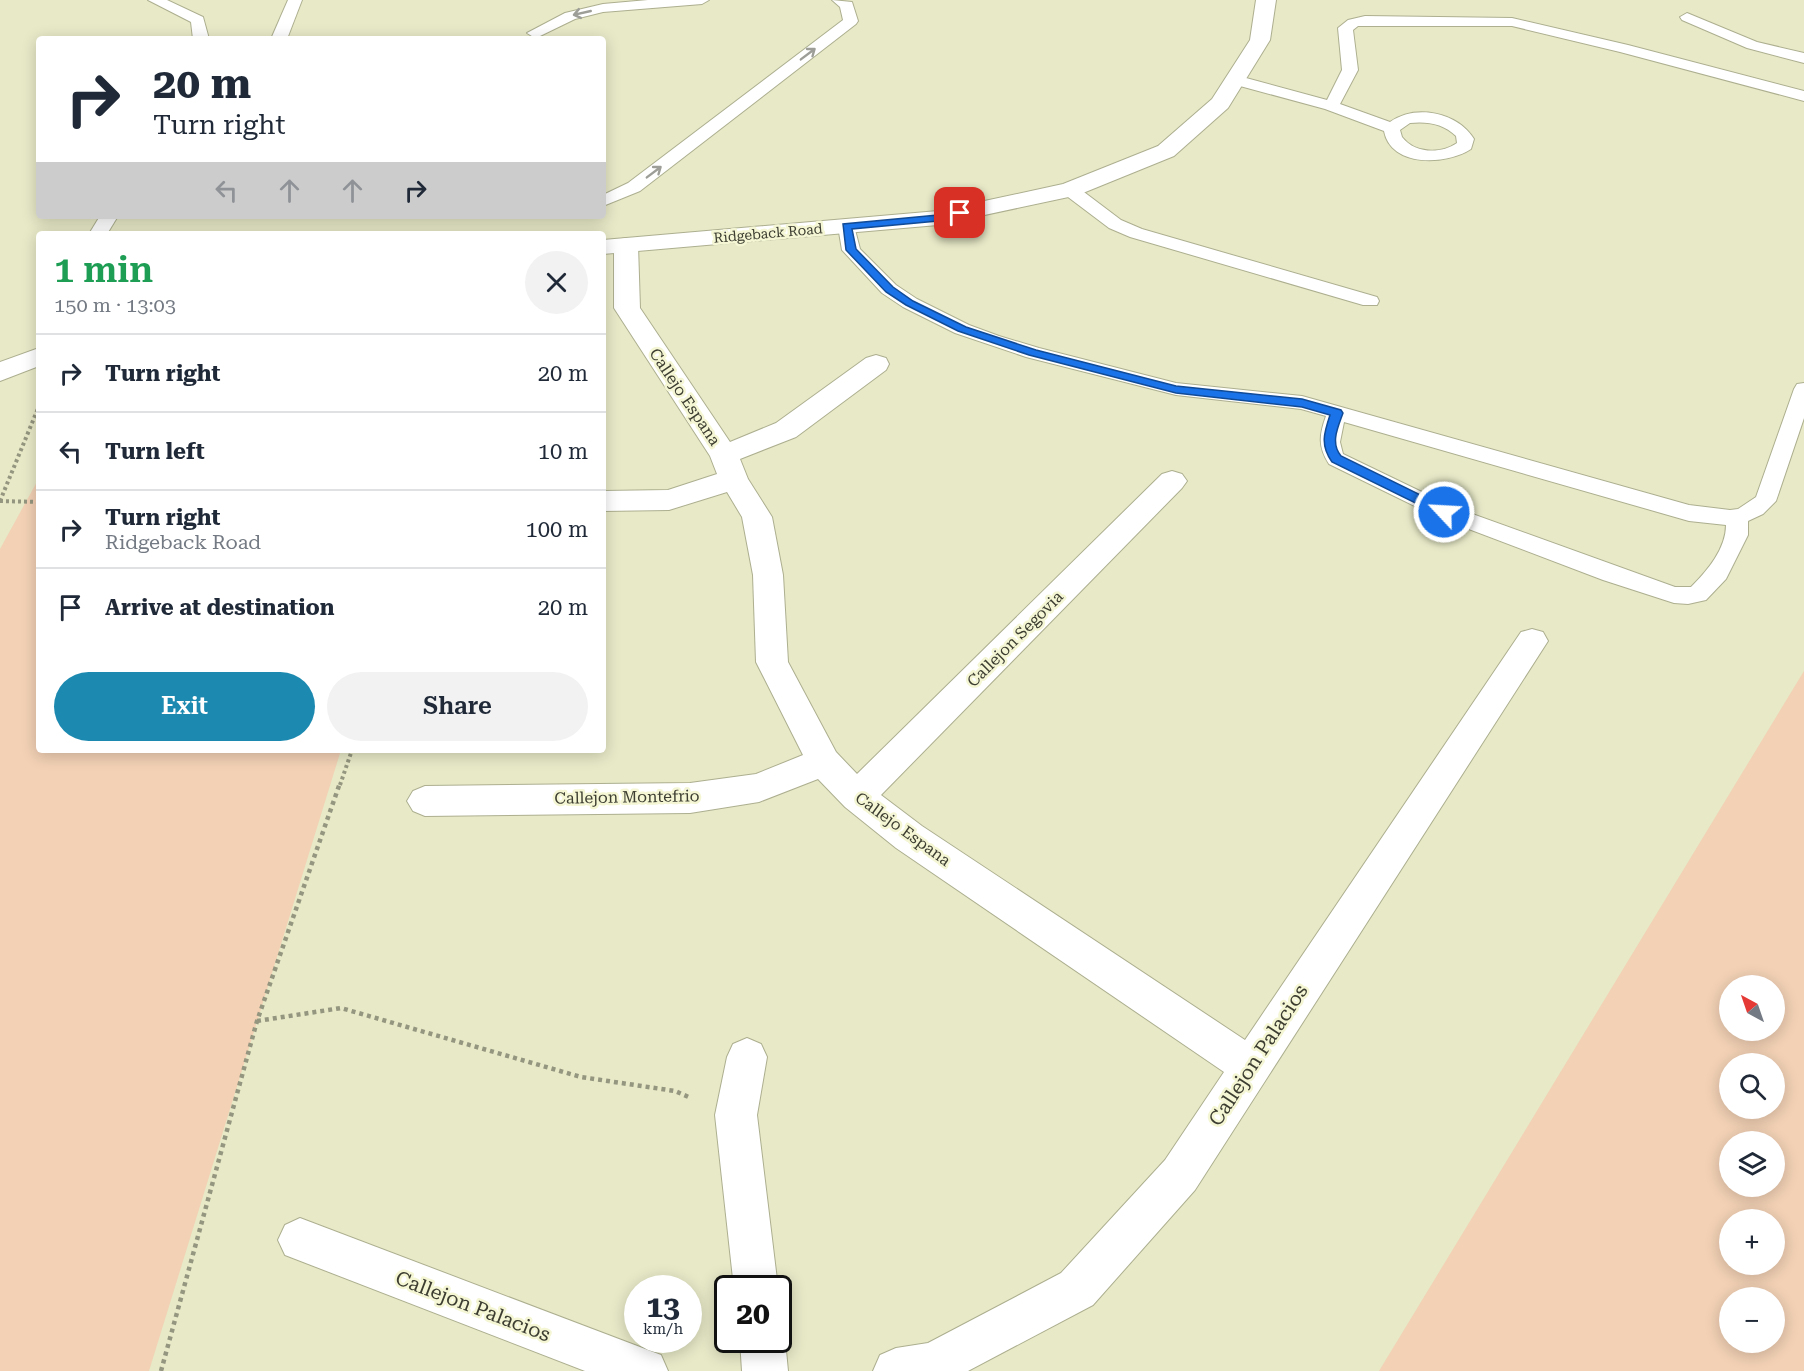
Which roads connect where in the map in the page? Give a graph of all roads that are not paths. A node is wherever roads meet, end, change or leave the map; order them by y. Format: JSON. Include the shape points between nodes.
{"nodes":[{"id":1,"x":155,"y":0,"type":"edge"},
{"id":2,"x":295,"y":0,"type":"edge"},
{"id":3,"x":702,"y":0,"type":"edge"},
{"id":4,"x":839,"y":0,"type":"edge"},
{"id":5,"x":1266,"y":0,"type":"edge"},
{"id":6,"x":1687,"y":17,"type":"dead end"},
{"id":7,"x":536,"y":33,"type":"dead end"},
{"id":8,"x":201,"y":36,"type":"edge"},
{"id":9,"x":280,"y":36,"type":"edge"},
{"id":10,"x":1804,"y":58,"type":"edge"},
{"id":11,"x":1235,"y":80,"type":"junction"},
{"id":12,"x":1804,"y":96,"type":"edge"},
{"id":13,"x":1331,"y":106,"type":"junction"},
{"id":14,"x":1392,"y":128,"type":"dead end"},
{"id":15,"x":1070,"y":190,"type":"junction"},
{"id":16,"x":606,"y":200,"type":"edge"},
{"id":17,"x":847,"y":226,"type":"junction"},
{"id":18,"x":615,"y":246,"type":"edge"},
{"id":19,"x":1370,"y":301,"type":"dead end"},
{"id":20,"x":36,"y":358,"type":"edge"},
{"id":21,"x":876,"y":364,"type":"dead end"},
{"id":22,"x":0,"y":372,"type":"edge"},
{"id":23,"x":1804,"y":389,"type":"edge"},
{"id":24,"x":1337,"y":413,"type":"junction"},
{"id":25,"x":729,"y":467,"type":"junction"},
{"id":26,"x":1172,"y":481,"type":"dead end"},
{"id":27,"x":606,"y":501,"type":"edge"},
{"id":28,"x":1737,"y":519,"type":"junction"},
{"id":29,"x":1532,"y":641,"type":"dead end"},
{"id":30,"x":824,"y":762,"type":"junction"},
{"id":31,"x":857,"y":797,"type":"junction"},
{"id":32,"x":425,"y":801,"type":"dead end"},
{"id":33,"x":747,"y":1057,"type":"dead end"},
{"id":34,"x":1251,"y":1067,"type":"junction"},
{"id":35,"x":300,"y":1240,"type":"dead end"},
{"id":36,"x":754,"y":1275,"type":"edge"},
{"id":37,"x":763,"y":1353,"type":"edge"},
{"id":38,"x":645,"y":1371,"type":"edge"},
{"id":39,"x":765,"y":1371,"type":"edge"},
{"id":40,"x":896,"y":1371,"type":"edge"}],
"edges":[{"from":1,"to":8,"type":"lane","via":[[198,20]]},
{"from":2,"to":9,"type":"lane"},
{"from":3,"to":7,"type":"lane","one_way":true,"via":[[603,8],[570,16]]},
{"from":16,"to":4,"type":"lane","one_way":true,"via":[[634,187],[851,21],[847,5]]},
{"from":5,"to":11,"type":"street","name":"Ridgeback Road","via":[[1260,40]]},
{"from":6,"to":10,"type":"lane","via":[[1752,45]]},
{"from":11,"to":13,"type":"lane"},
{"from":11,"to":15,"type":"street","name":"Ridgeback Road","via":[[1220,104],[1166,151]]},
{"from":12,"to":13,"type":"lane","via":[[1512,22],[1365,20],[1345,28],[1350,70]]},
{"from":13,"to":14,"type":"lane"},
{"from":15,"to":17,"type":"street","name":"Ridgeback Road","via":[[938,218]]},
{"from":15,"to":19,"type":"lane","via":[[1115,224],[1136,233]]},
{"from":17,"to":18,"type":"street","name":"Ridgeback Road"},
{"from":17,"to":24,"type":"lane","via":[[851,250],[889,290],[962,329],[1033,353],[1176,389],[1302,403]]},
{"from":18,"to":25,"type":"street","name":"Callejo Espana","via":[[627,308]]},
{"from":20,"to":22,"type":"street"},
{"from":21,"to":25,"type":"street"},
{"from":23,"to":28,"type":"lane","via":[[1765,501]]},
{"from":24,"to":28,"type":"lane","via":[[1689,513]]},
{"from":24,"to":28,"type":"lane","via":[[1329,436],[1330,450],[1336,459],[1444,512],[1674,595],[1698,594],[1718,573],[1737,535]]},
{"from":25,"to":27,"type":"street","via":[[669,500]]},
{"from":25,"to":30,"type":"street","name":"Callejo Espana","via":[[757,517],[768,575],[772,662]]},
{"from":26,"to":31,"type":"street","name":"Callejon Segovia"},
{"from":29,"to":34,"type":"street","name":"Callejon Palacios"},
{"from":30,"to":31,"type":"street","name":"Callejo Espana"},
{"from":30,"to":32,"type":"street","name":"Callejon Montefrio","via":[[759,788],[690,798]]},
{"from":31,"to":34,"type":"street","name":"Callejo Espana","via":[[909,837]]},
{"from":33,"to":36,"type":"street","via":[[736,1115]]},
{"from":34,"to":40,"type":"street","name":"Callejon Palacios","via":[[1180,1175],[1077,1289],[933,1365]]},
{"from":35,"to":38,"type":"street","name":"Callejon Palacios"},
{"from":37,"to":39,"type":"street"}]}
